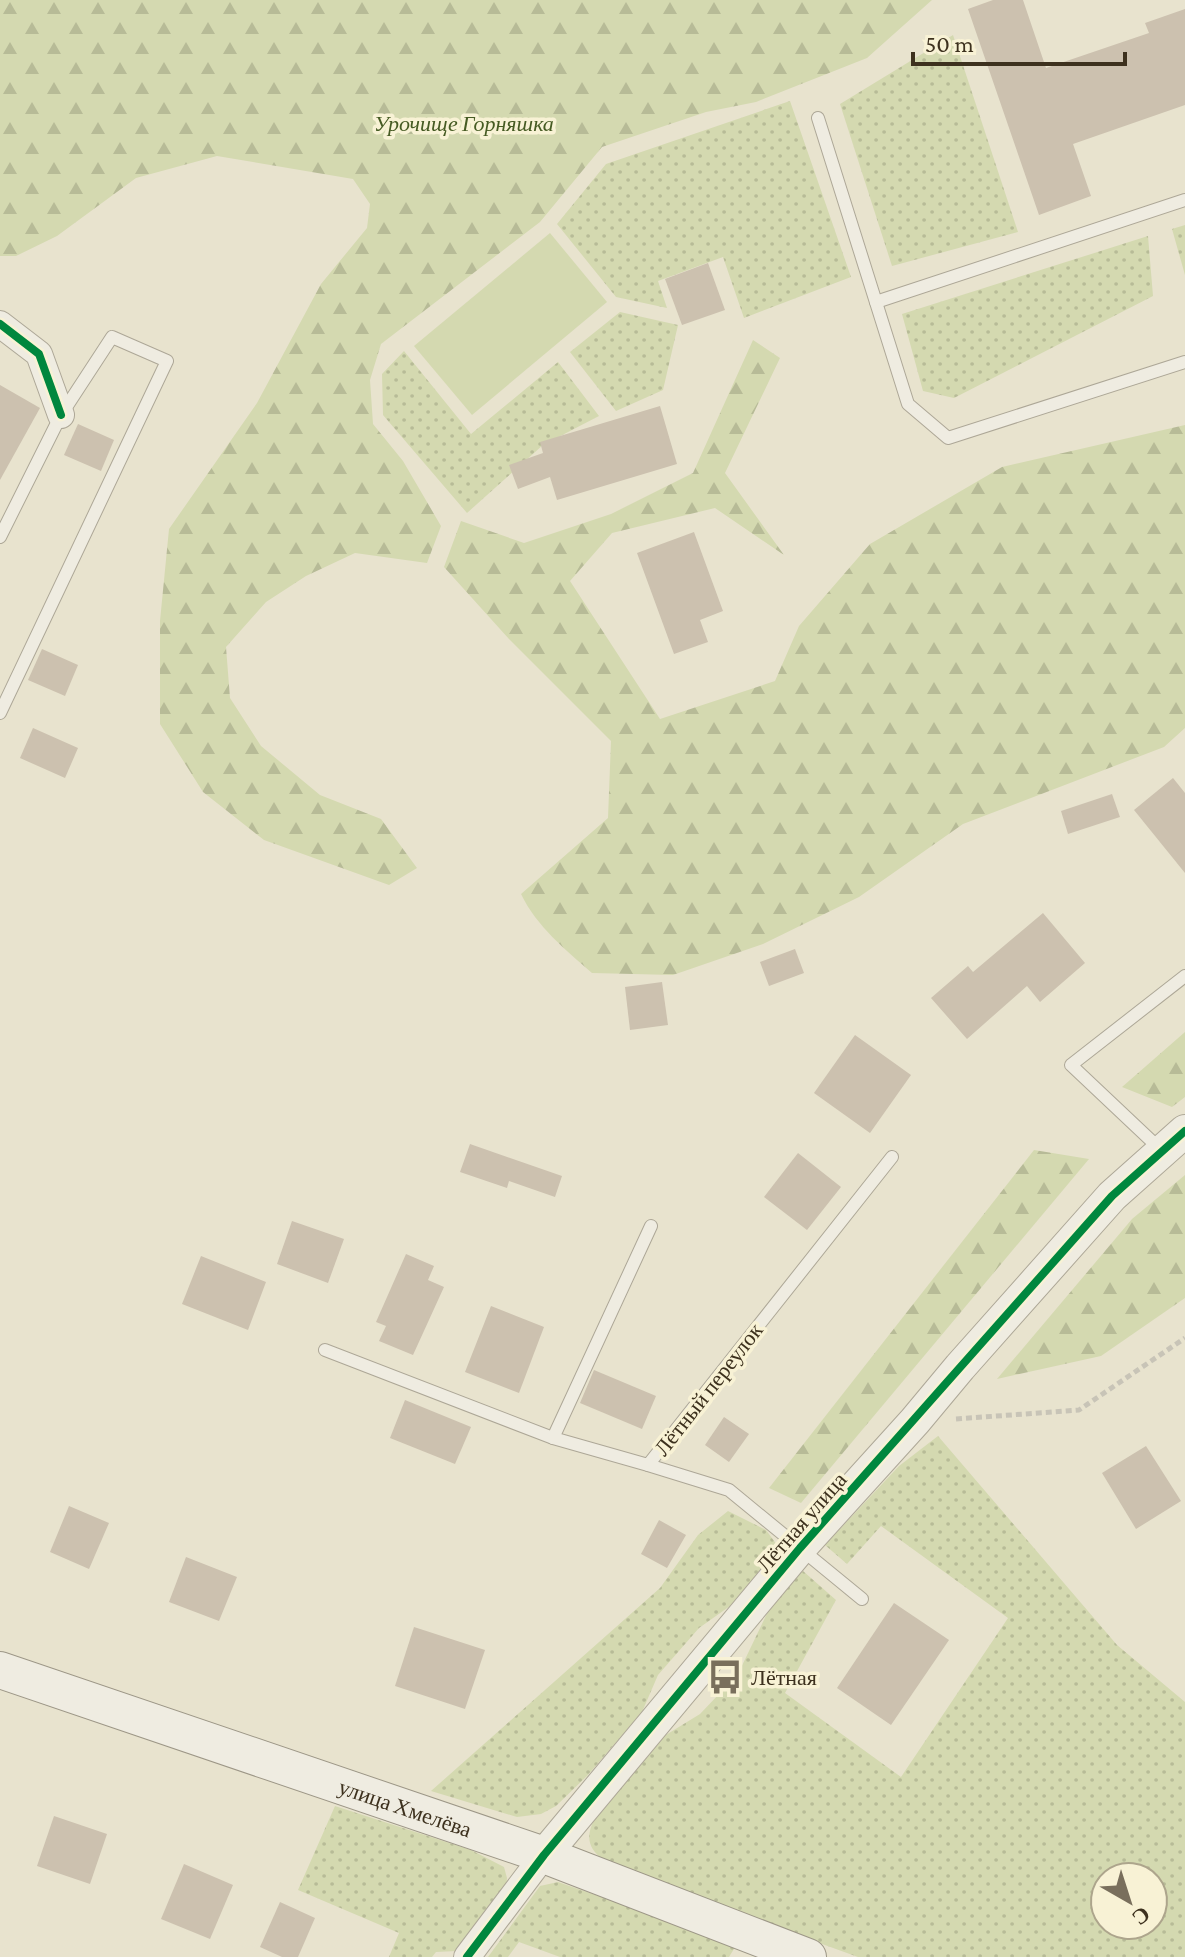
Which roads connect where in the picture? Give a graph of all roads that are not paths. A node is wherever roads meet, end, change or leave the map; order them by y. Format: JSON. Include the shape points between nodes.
{"nodes":[{"id":1,"x":818,"y":118,"type":"dead end"},
{"id":2,"x":1185,"y":200,"type":"edge"},
{"id":3,"x":876,"y":302,"type":"junction"},
{"id":4,"x":0,"y":324,"type":"edge"},
{"id":5,"x":1185,"y":362,"type":"edge"},
{"id":6,"x":61,"y":415,"type":"junction"},
{"id":7,"x":0,"y":537,"type":"edge"},
{"id":8,"x":0,"y":713,"type":"edge"},
{"id":9,"x":1185,"y":976,"type":"edge"},
{"id":10,"x":1174,"y":1141,"type":"edge"},
{"id":11,"x":892,"y":1157,"type":"dead end"},
{"id":12,"x":651,"y":1226,"type":"dead end"},
{"id":13,"x":325,"y":1350,"type":"dead end"},
{"id":14,"x":553,"y":1438,"type":"junction"},
{"id":15,"x":648,"y":1465,"type":"junction"},
{"id":16,"x":800,"y":1548,"type":"junction"},
{"id":17,"x":862,"y":1599,"type":"dead end"},
{"id":18,"x":0,"y":1670,"type":"edge"},
{"id":19,"x":544,"y":1855,"type":"junction"},
{"id":20,"x":467,"y":1957,"type":"edge"},
{"id":21,"x":808,"y":1957,"type":"edge"}],
"edges":[{"from":1,"to":3,"type":"lane"},
{"from":2,"to":3,"type":"lane"},
{"from":3,"to":5,"type":"lane","via":[[908,404],[948,438]]},
{"from":4,"to":6,"type":"street","via":[[39,354]]},
{"from":6,"to":7,"type":"lane"},
{"from":6,"to":8,"type":"lane","via":[[112,337],[167,361]]},
{"from":9,"to":10,"type":"lane","via":[[1071,1065]]},
{"from":10,"to":16,"type":"street","name":"Лётная улица","via":[[1112,1196]]},
{"from":11,"to":15,"type":"lane","name":"Лётный переулок"},
{"from":12,"to":14,"type":"lane"},
{"from":13,"to":14,"type":"lane","name":"Лётный переулок"},
{"from":14,"to":15,"type":"lane","name":"Лётный переулок"},
{"from":15,"to":16,"type":"lane","via":[[729,1490]]},
{"from":16,"to":17,"type":"lane"},
{"from":16,"to":19,"type":"street","name":"Лётная улица"},
{"from":18,"to":19,"type":"main road","name":"улица Хмелёва"},
{"from":19,"to":20,"type":"street","name":"Лётная улица"},
{"from":19,"to":21,"type":"main road","name":"улица Хмелёва"}]}
